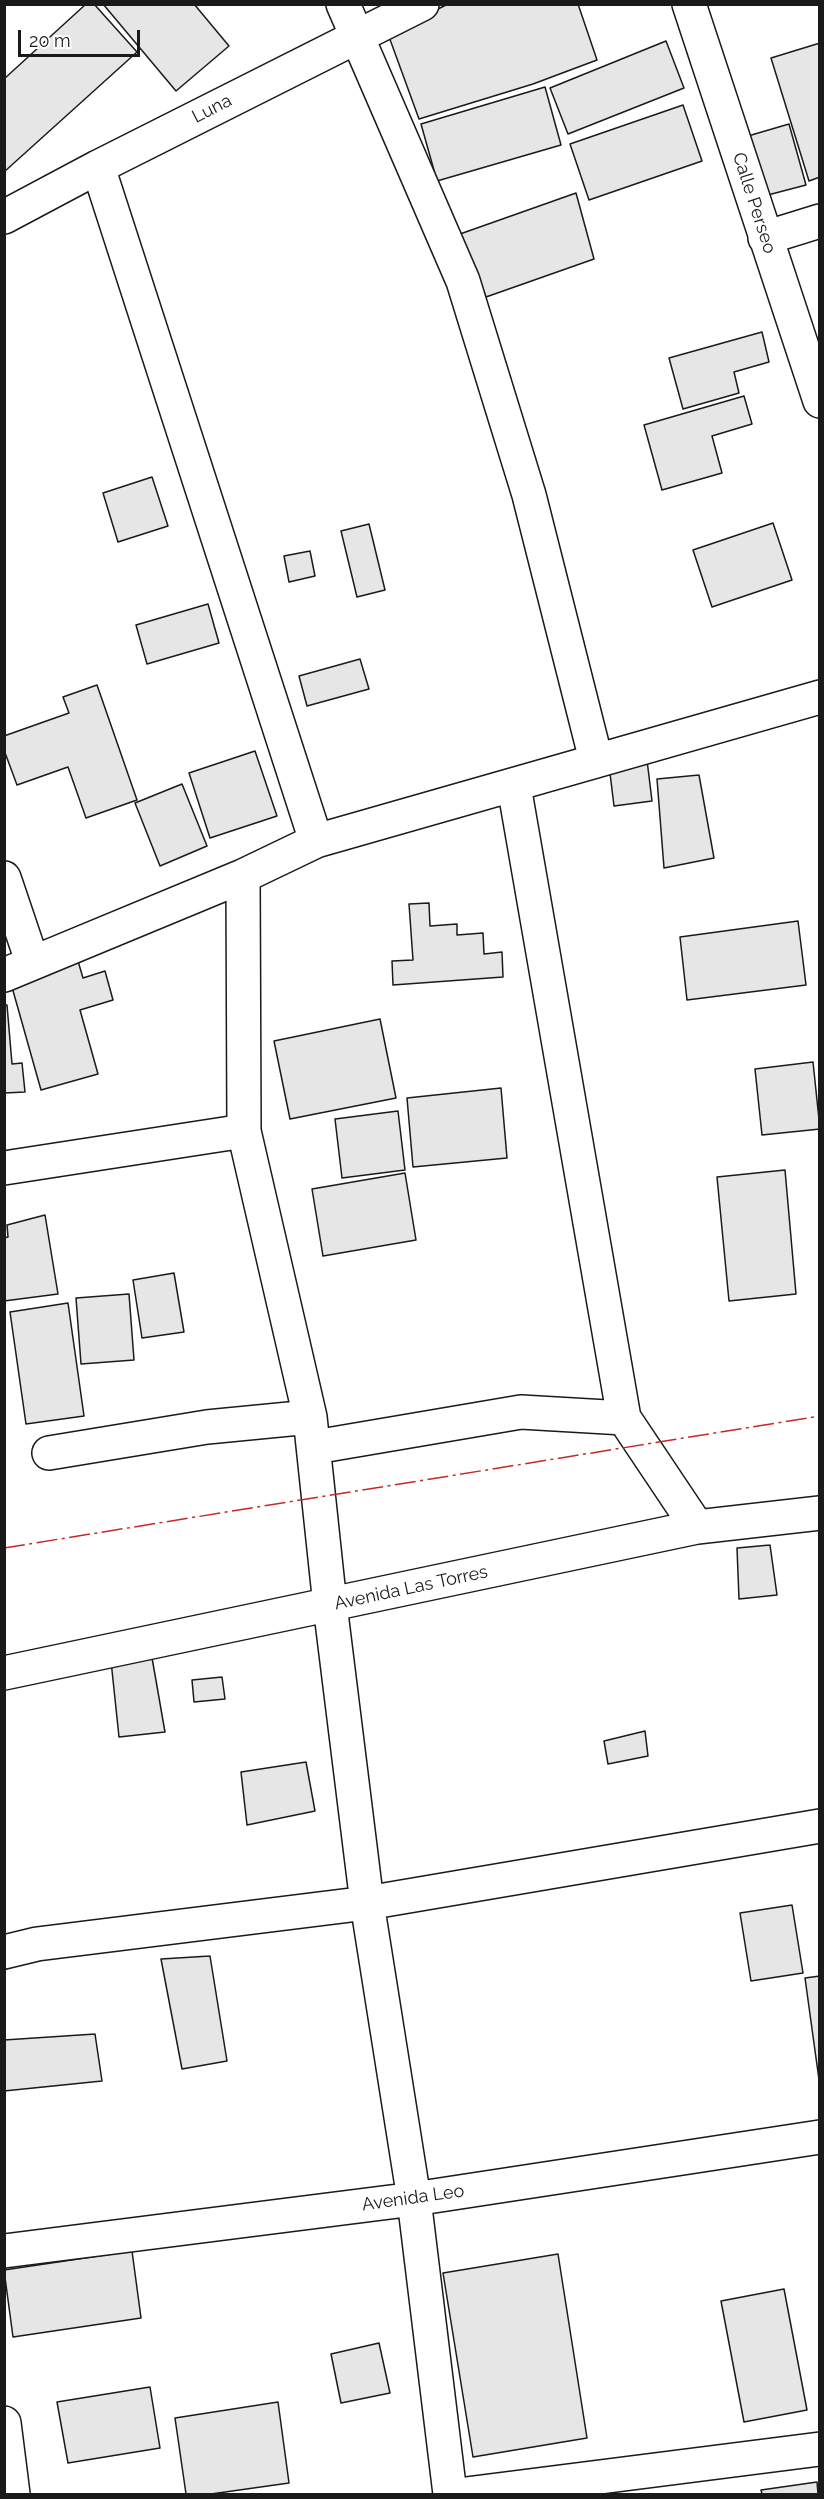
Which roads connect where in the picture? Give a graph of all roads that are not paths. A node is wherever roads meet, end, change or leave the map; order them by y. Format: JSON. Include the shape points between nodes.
{"nodes":[{"id":1,"x":343,"y":4,"type":"edge"},
{"id":2,"x":422,"y":4,"type":"edge"},
{"id":3,"x":689,"y":4,"type":"edge"},
{"id":4,"x":358,"y":35,"type":"junction"},
{"id":5,"x":98,"y":167,"type":"junction"},
{"id":6,"x":4,"y":217,"type":"edge"},
{"id":7,"x":819,"y":221,"type":"edge"},
{"id":8,"x":765,"y":238,"type":"junction"},
{"id":9,"x":819,"y":401,"type":"edge"},
{"id":10,"x":819,"y":697,"type":"edge"},
{"id":11,"x":596,"y":760,"type":"junction"},
{"id":12,"x":514,"y":786,"type":"junction"},
{"id":13,"x":316,"y":842,"type":"junction"},
{"id":14,"x":243,"y":876,"type":"junction"},
{"id":15,"x":4,"y":878,"type":"edge"},
{"id":16,"x":18,"y":968,"type":"edge"},
{"id":17,"x":244,"y":1131,"type":"junction"},
{"id":18,"x":4,"y":1168,"type":"edge"},
{"id":19,"x":624,"y":1418,"type":"junction"},
{"id":20,"x":313,"y":1432,"type":"junction"},
{"id":21,"x":49,"y":1453,"type":"dead end"},
{"id":22,"x":819,"y":1513,"type":"edge"},
{"id":23,"x":697,"y":1527,"type":"junction"},
{"id":24,"x":330,"y":1605,"type":"junction"},
{"id":25,"x":4,"y":1673,"type":"edge"},
{"id":26,"x":819,"y":1826,"type":"edge"},
{"id":27,"x":367,"y":1903,"type":"junction"},
{"id":28,"x":4,"y":1953,"type":"edge"},
{"id":29,"x":819,"y":2137,"type":"edge"},
{"id":30,"x":414,"y":2199,"type":"junction"},
{"id":31,"x":4,"y":2252,"type":"edge"},
{"id":32,"x":4,"y":2423,"type":"edge"},
{"id":33,"x":819,"y":2449,"type":"edge"},
{"id":34,"x":13,"y":2494,"type":"edge"},
{"id":35,"x":450,"y":2494,"type":"edge"},
{"id":36,"x":466,"y":2494,"type":"edge"}],
"edges":[{"from":1,"to":4,"type":"street"},
{"from":2,"to":4,"type":"street","name":"Luna"},
{"from":3,"to":8,"type":"street","name":"Calle Perseo"},
{"from":4,"to":5,"type":"street","name":"Luna"},
{"from":4,"to":11,"type":"street","via":[[462,281],[529,495]]},
{"from":5,"to":6,"type":"street","name":"Luna"},
{"from":5,"to":13,"type":"street"},
{"from":7,"to":8,"type":"street"},
{"from":8,"to":9,"type":"street","name":"Calle Perseo"},
{"from":10,"to":11,"type":"street"},
{"from":11,"to":12,"type":"street"},
{"from":12,"to":13,"type":"street"},
{"from":12,"to":19,"type":"street"},
{"from":13,"to":14,"type":"street"},
{"from":14,"to":16,"type":"street"},
{"from":14,"to":17,"type":"street"},
{"from":15,"to":16,"type":"street"},
{"from":17,"to":18,"type":"street"},
{"from":17,"to":20,"type":"street"},
{"from":19,"to":20,"type":"street","via":[[521,1412]]},
{"from":19,"to":23,"type":"street"},
{"from":20,"to":21,"type":"street","via":[[207,1427]]},
{"from":20,"to":24,"type":"street"},
{"from":22,"to":23,"type":"street","name":"Avenida Las Torres"},
{"from":23,"to":24,"type":"street","name":"Avenida Las Torres"},
{"from":24,"to":25,"type":"street","name":"Avenida Las Torres"},
{"from":24,"to":27,"type":"street"},
{"from":26,"to":27,"type":"street"},
{"from":27,"to":28,"type":"street","via":[[37,1944]]},
{"from":27,"to":30,"type":"street"},
{"from":29,"to":30,"type":"street","name":"Avenida Leo"},
{"from":30,"to":31,"type":"street","name":"Avenida Leo"},
{"from":30,"to":35,"type":"street"},
{"from":32,"to":34,"type":"street"},
{"from":33,"to":36,"type":"street"}]}
